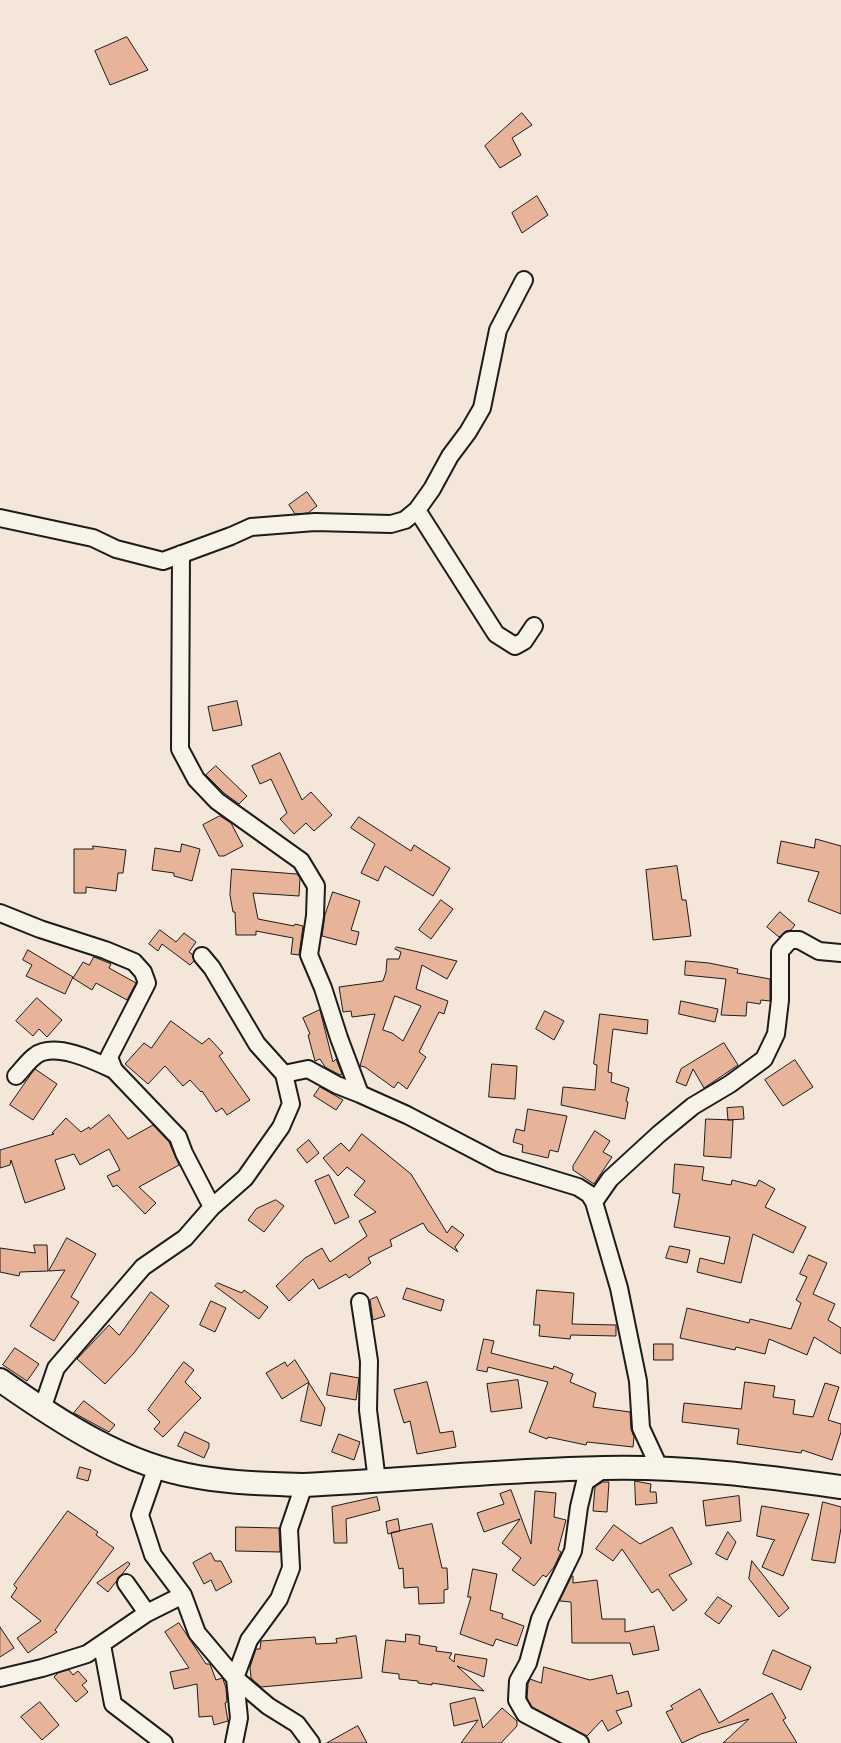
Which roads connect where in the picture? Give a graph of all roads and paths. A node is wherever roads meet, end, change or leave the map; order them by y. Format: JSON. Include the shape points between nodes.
{"nodes":[{"id":1,"x":524,"y":280,"type":"dead end"},
{"id":2,"x":417,"y":510,"type":"junction"},
{"id":3,"x":0,"y":518,"type":"edge"},
{"id":4,"x":181,"y":554,"type":"junction"},
{"id":5,"x":534,"y":626,"type":"dead end"},
{"id":6,"x":0,"y":913,"type":"edge"},
{"id":7,"x":841,"y":953,"type":"edge"},
{"id":8,"x":202,"y":956,"type":"dead end"},
{"id":9,"x":114,"y":1070,"type":"junction"},
{"id":10,"x":284,"y":1074,"type":"junction"},
{"id":11,"x":16,"y":1076,"type":"dead end"},
{"id":12,"x":360,"y":1094,"type":"junction"},
{"id":13,"x":594,"y":1202,"type":"junction"},
{"id":14,"x":212,"y":1207,"type":"junction"},
{"id":15,"x":360,"y":1302,"type":"dead end"},
{"id":16,"x":0,"y":1380,"type":"edge"},
{"id":17,"x":42,"y":1409,"type":"junction"},
{"id":18,"x":156,"y":1466,"type":"junction"},
{"id":19,"x":605,"y":1468,"type":"junction"},
{"id":20,"x":660,"y":1469,"type":"junction"},
{"id":21,"x":377,"y":1481,"type":"junction"},
{"id":22,"x":304,"y":1485,"type":"junction"},
{"id":23,"x":841,"y":1487,"type":"edge"},
{"id":24,"x":126,"y":1583,"type":"dead end"},
{"id":25,"x":183,"y":1595,"type":"junction"},
{"id":26,"x":147,"y":1613,"type":"junction"},
{"id":27,"x":102,"y":1645,"type":"junction"},
{"id":28,"x":0,"y":1678,"type":"edge"},
{"id":29,"x":235,"y":1678,"type":"junction"},
{"id":30,"x":236,"y":1741,"type":"edge"},
{"id":31,"x":164,"y":1743,"type":"edge"},
{"id":32,"x":311,"y":1743,"type":"edge"},
{"id":33,"x":580,"y":1743,"type":"edge"}],
"edges":[{"from":1,"to":2,"type":"street","via":[[498,330],[482,408]]},
{"from":2,"to":4,"type":"street","via":[[405,520],[392,524],[315,522],[251,527]]},
{"from":2,"to":5,"type":"street","via":[[496,634],[515,646]]},
{"from":3,"to":4,"type":"street","via":[[93,538],[116,549],[163,561]]},
{"from":4,"to":12,"type":"street","via":[[180,750],[196,779],[217,801],[301,861],[316,886],[309,955]]},
{"from":6,"to":9,"type":"street","via":[[105,950],[134,962],[143,972],[147,983],[109,1057]]},
{"from":7,"to":13,"type":"street","via":[[819,951],[799,940],[790,940],[780,951],[776,1034],[764,1059],[693,1106],[659,1134],[610,1179]]},
{"from":8,"to":10,"type":"street","via":[[257,1044]]},
{"from":9,"to":11,"type":"street","via":[[78,1054],[46,1051],[35,1055]]},
{"from":9,"to":14,"type":"street","via":[[178,1137]]},
{"from":10,"to":12,"type":"street","via":[[308,1069]]},
{"from":10,"to":14,"type":"street","via":[[291,1104],[281,1126],[245,1178]]},
{"from":12,"to":13,"type":"street","via":[[499,1163],[578,1186]]},
{"from":13,"to":20,"type":"street","via":[[619,1288],[638,1381],[641,1428]]},
{"from":14,"to":17,"type":"street","via":[[185,1238],[143,1267],[56,1368]]},
{"from":15,"to":21,"type":"street"},
{"from":16,"to":17,"type":"main road"},
{"from":17,"to":18,"type":"main road","via":[[124,1455]]},
{"from":18,"to":22,"type":"main road","via":[[197,1477]]},
{"from":18,"to":25,"type":"street","via":[[140,1515],[153,1555]]},
{"from":19,"to":20,"type":"main road"},
{"from":19,"to":21,"type":"main road"},
{"from":19,"to":33,"type":"street","via":[[585,1482],[574,1551],[540,1619],[528,1663],[518,1681],[517,1700],[525,1714]]},
{"from":20,"to":23,"type":"main road","via":[[760,1476]]},
{"from":21,"to":22,"type":"main road"},
{"from":22,"to":29,"type":"street","via":[[289,1529],[291,1568],[279,1599],[249,1640]]},
{"from":24,"to":26,"type":"street"},
{"from":25,"to":26,"type":"street"},
{"from":25,"to":29,"type":"street","via":[[196,1633]]},
{"from":26,"to":27,"type":"street"},
{"from":27,"to":28,"type":"street","via":[[69,1660]]},
{"from":27,"to":31,"type":"street","via":[[113,1704]]},
{"from":29,"to":30,"type":"street","via":[[239,1718]]},
{"from":29,"to":32,"type":"street","via":[[268,1706],[297,1724]]}]}
